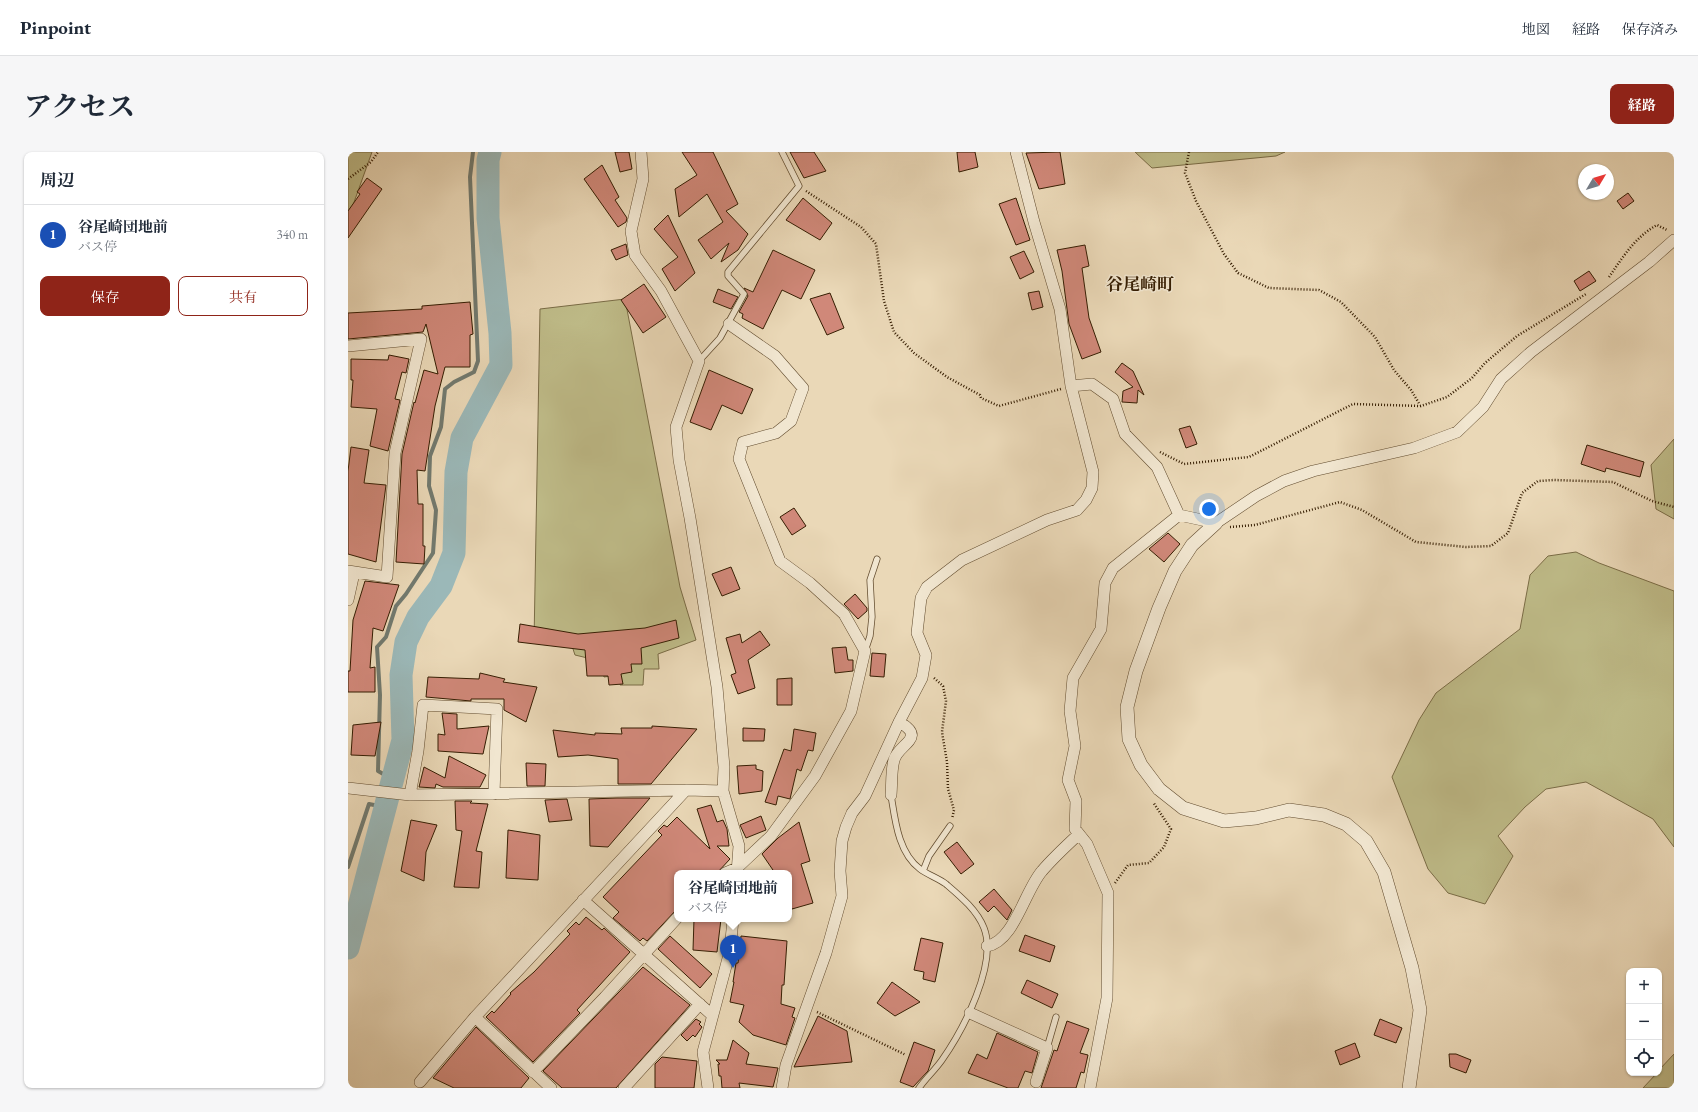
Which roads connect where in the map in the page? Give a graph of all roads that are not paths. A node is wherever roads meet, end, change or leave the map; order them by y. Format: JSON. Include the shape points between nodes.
{"nodes":[{"id":1,"x":641,"y":152,"type":"edge"},
{"id":2,"x":782,"y":152,"type":"edge"},
{"id":3,"x":1016,"y":152,"type":"edge"},
{"id":4,"x":1672,"y":236,"type":"edge"},
{"id":5,"x":729,"y":324,"type":"junction"},
{"id":6,"x":348,"y":346,"type":"edge"},
{"id":7,"x":699,"y":361,"type":"junction"},
{"id":8,"x":1071,"y":386,"type":"junction"},
{"id":9,"x":1179,"y":515,"type":"junction"},
{"id":10,"x":1216,"y":524,"type":"junction"},
{"id":11,"x":877,"y":559,"type":"dead end"},
{"id":12,"x":351,"y":572,"type":"edge"},
{"id":13,"x":348,"y":600,"type":"edge"},
{"id":14,"x":865,"y":651,"type":"junction"},
{"id":15,"x":899,"y":722,"type":"junction"},
{"id":16,"x":348,"y":788,"type":"edge"},
{"id":17,"x":686,"y":790,"type":"junction"},
{"id":18,"x":723,"y":791,"type":"junction"},
{"id":19,"x":409,"y":794,"type":"junction"},
{"id":20,"x":494,"y":794,"type":"junction"},
{"id":21,"x":891,"y":795,"type":"joint"},
{"id":22,"x":950,"y":826,"type":"road end"},
{"id":23,"x":1078,"y":834,"type":"junction"},
{"id":24,"x":737,"y":870,"type":"edge"},
{"id":25,"x":923,"y":871,"type":"junction"},
{"id":26,"x":583,"y":900,"type":"junction"},
{"id":27,"x":674,"y":921,"type":"edge"},
{"id":28,"x":733,"y":922,"type":"edge"},
{"id":29,"x":987,"y":946,"type":"junction"},
{"id":30,"x":644,"y":955,"type":"junction"},
{"id":31,"x":700,"y":1004,"type":"junction"},
{"id":32,"x":970,"y":1013,"type":"junction"},
{"id":33,"x":712,"y":1015,"type":"junction"},
{"id":34,"x":475,"y":1017,"type":"junction"},
{"id":35,"x":1056,"y":1017,"type":"dead end"},
{"id":36,"x":1047,"y":1048,"type":"junction"},
{"id":37,"x":533,"y":1072,"type":"junction"},
{"id":38,"x":420,"y":1082,"type":"dead end"},
{"id":39,"x":1036,"y":1082,"type":"dead end"},
{"id":40,"x":551,"y":1088,"type":"edge"},
{"id":41,"x":624,"y":1088,"type":"edge"},
{"id":42,"x":708,"y":1088,"type":"edge"},
{"id":43,"x":782,"y":1088,"type":"edge"},
{"id":44,"x":919,"y":1088,"type":"edge"},
{"id":45,"x":1090,"y":1088,"type":"edge"},
{"id":46,"x":1409,"y":1088,"type":"edge"}],
"edges":[{"from":1,"to":7,"type":"street","via":[[643,180],[631,231],[635,254],[661,292]]},
{"from":2,"to":5,"type":"lane","via":[[799,186],[728,272],[728,276],[744,294]]},
{"from":3,"to":8,"type":"street","via":[[1060,309]]},
{"from":4,"to":10,"type":"street","via":[[1649,262],[1531,352],[1501,379],[1483,407],[1457,432],[1414,448],[1313,470],[1284,481],[1256,496]]},
{"from":5,"to":7,"type":"lane"},
{"from":5,"to":14,"type":"street","via":[[775,356],[803,388],[791,421],[776,434],[743,442],[739,459],[780,562],[810,583],[844,614]]},
{"from":6,"to":12,"type":"street","via":[[421,339],[395,453],[387,577]]},
{"from":7,"to":18,"type":"street","via":[[676,427],[679,460],[716,687],[724,767]]},
{"from":8,"to":9,"type":"street","via":[[1092,384],[1114,399],[1125,434],[1157,467]]},
{"from":8,"to":15,"type":"street","via":[[1093,472],[1092,488],[1086,500],[1077,510],[1046,520],[962,560],[927,587],[921,598],[916,632],[926,655],[924,671],[913,698]]},
{"from":9,"to":10,"type":"street"},
{"from":9,"to":23,"type":"street","via":[[1113,568],[1105,583],[1102,629],[1073,678],[1070,711],[1075,746],[1068,780],[1076,801],[1075,829]]},
{"from":10,"to":46,"type":"street","via":[[1192,545],[1176,571],[1159,608],[1127,707],[1129,739],[1141,765],[1159,789],[1183,808],[1224,821],[1256,818],[1289,810],[1324,815],[1346,824],[1366,841],[1384,872],[1412,968],[1420,1010]]},
{"from":11,"to":14,"type":"lane","via":[[870,580],[872,617]]},
{"from":12,"to":13,"type":"street"},
{"from":14,"to":24,"type":"street","via":[[851,711],[815,776],[771,836]]},
{"from":15,"to":21,"type":"street","via":[[907,727],[911,740],[894,758]]},
{"from":15,"to":43,"type":"street","via":[[865,796],[852,813],[842,841],[842,896],[826,953],[786,1065]]},
{"from":16,"to":19,"type":"street"},
{"from":17,"to":18,"type":"street"},
{"from":17,"to":20,"type":"street"},
{"from":17,"to":26,"type":"street"},
{"from":18,"to":24,"type":"street","via":[[739,846]]},
{"from":19,"to":20,"type":"street"},
{"from":19,"to":20,"type":"street","via":[[418,751],[423,704],[496,709]]},
{"from":21,"to":25,"type":"lane","via":[[900,840],[913,863]]},
{"from":22,"to":25,"type":"lane","via":[[929,856]]},
{"from":23,"to":29,"type":"street","via":[[1041,872],[1005,936],[993,945]]},
{"from":23,"to":45,"type":"street","via":[[1087,844],[1108,894],[1107,998]]},
{"from":25,"to":29,"type":"lane","via":[[943,881],[975,913],[984,928]]},
{"from":26,"to":30,"type":"street"},
{"from":26,"to":34,"type":"street"},
{"from":27,"to":30,"type":"street"},
{"from":28,"to":33,"type":"street","via":[[730,951]]},
{"from":29,"to":32,"type":"lane","via":[[984,966]]},
{"from":30,"to":31,"type":"street"},
{"from":30,"to":37,"type":"street"},
{"from":31,"to":33,"type":"street"},
{"from":31,"to":41,"type":"street"},
{"from":32,"to":36,"type":"street"},
{"from":32,"to":44,"type":"lane","via":[[943,1059]]},
{"from":33,"to":42,"type":"street","via":[[703,1052]]},
{"from":34,"to":37,"type":"street"},
{"from":34,"to":38,"type":"street"},
{"from":35,"to":36,"type":"lane"},
{"from":36,"to":39,"type":"street"},
{"from":37,"to":40,"type":"street"}]}
